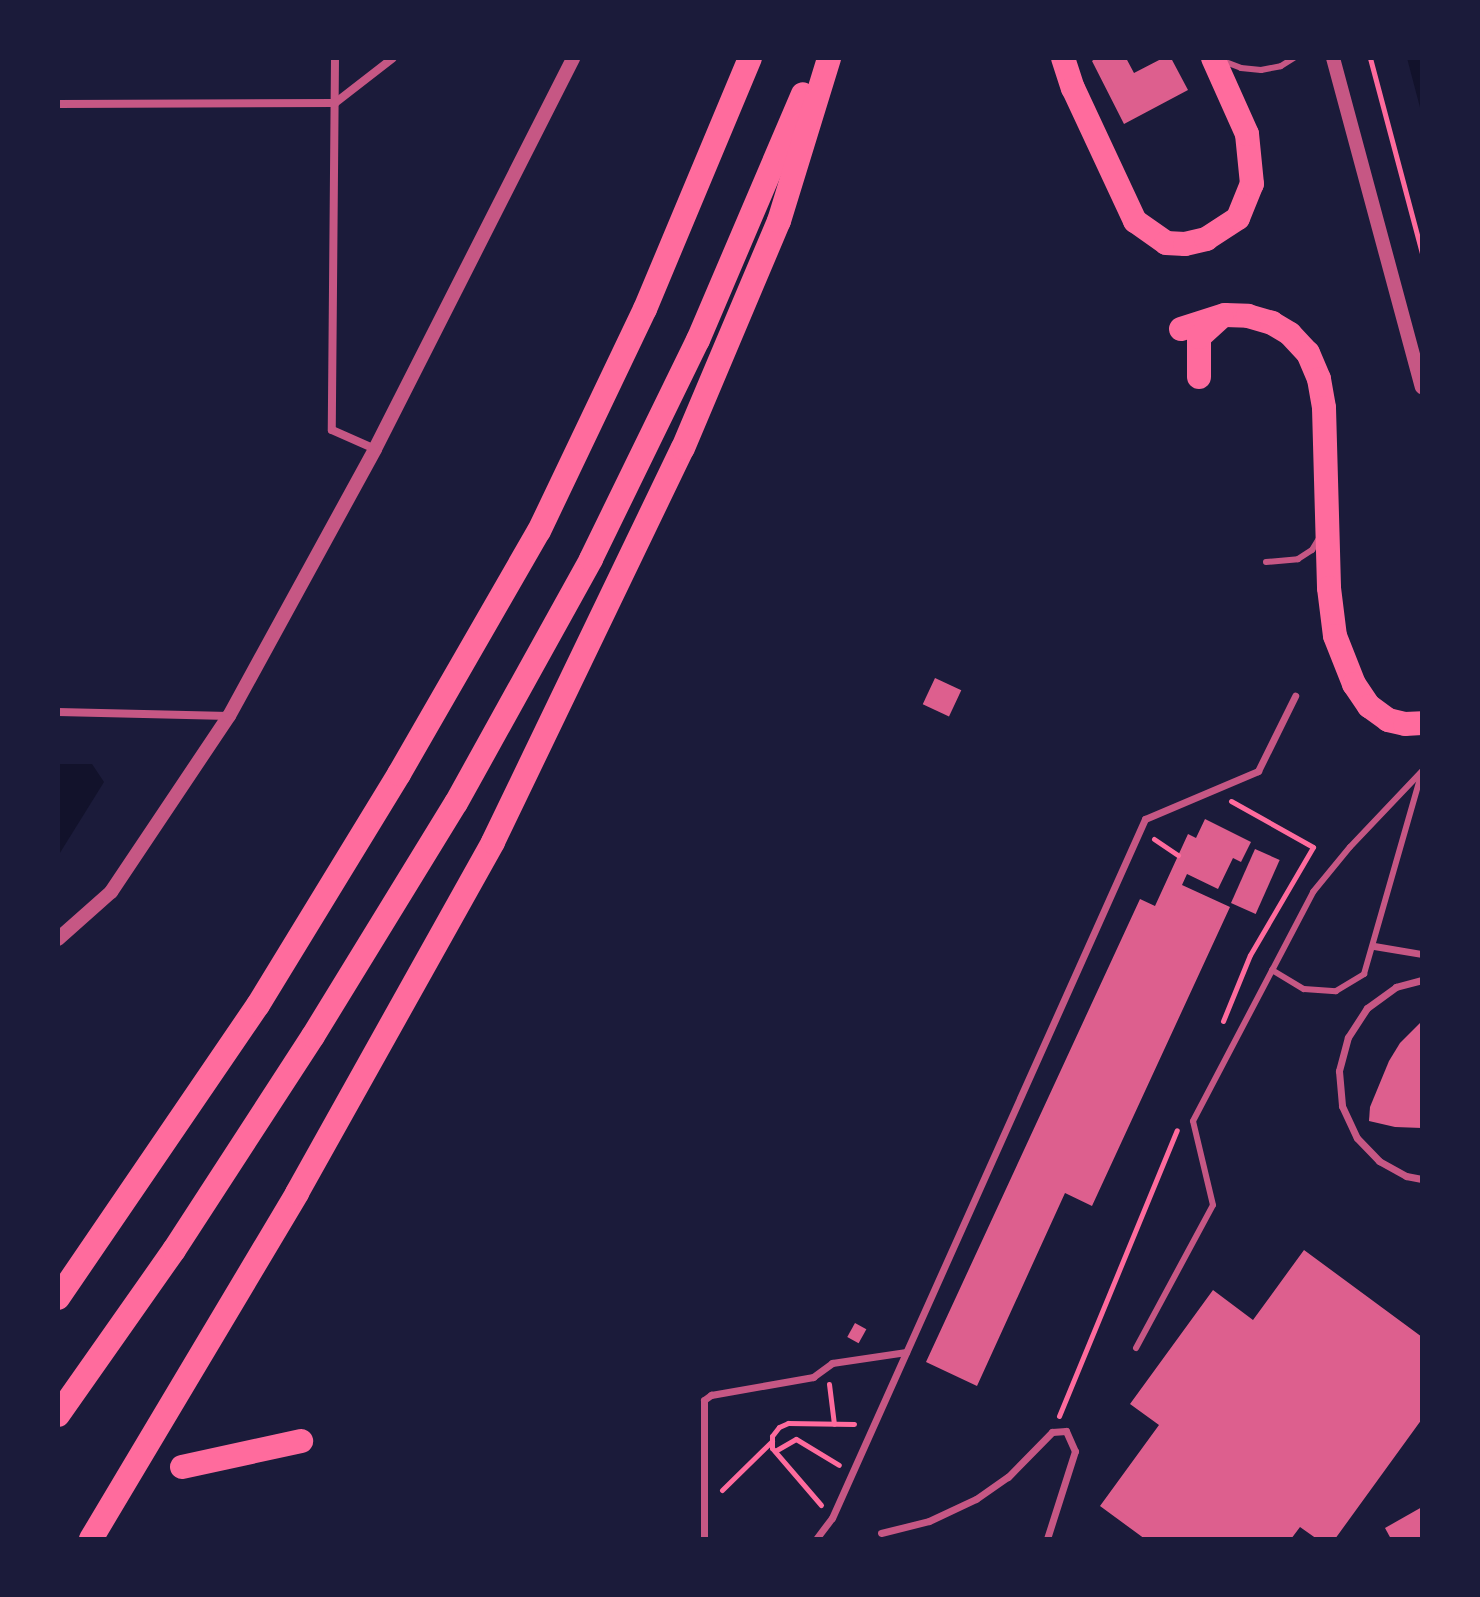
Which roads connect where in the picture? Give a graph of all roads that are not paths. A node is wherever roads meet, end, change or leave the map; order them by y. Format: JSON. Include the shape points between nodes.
{"nodes":[{"id":1,"x":335,"y":58,"type":"edge"},
{"id":2,"x":393,"y":58,"type":"edge"},
{"id":3,"x":573,"y":58,"type":"edge"},
{"id":4,"x":750,"y":58,"type":"edge"},
{"id":5,"x":817,"y":58,"type":"edge"},
{"id":6,"x":829,"y":58,"type":"edge"},
{"id":7,"x":1063,"y":58,"type":"edge"},
{"id":8,"x":1213,"y":58,"type":"edge"},
{"id":9,"x":1220,"y":58,"type":"edge"},
{"id":10,"x":1294,"y":58,"type":"edge"},
{"id":11,"x":1333,"y":58,"type":"edge"},
{"id":12,"x":335,"y":103,"type":"junction"},
{"id":13,"x":58,"y":104,"type":"edge"},
{"id":14,"x":1225,"y":315,"type":"junction"},
{"id":15,"x":1181,"y":329,"type":"dead end"},
{"id":16,"x":1199,"y":377,"type":"dead end"},
{"id":17,"x":1422,"y":387,"type":"edge"},
{"id":18,"x":375,"y":449,"type":"junction"},
{"id":19,"x":1328,"y":519,"type":"junction"},
{"id":20,"x":1266,"y":562,"type":"dead end"},
{"id":21,"x":1295,"y":696,"type":"dead end"},
{"id":22,"x":58,"y":712,"type":"edge"},
{"id":23,"x":229,"y":716,"type":"junction"},
{"id":24,"x":1422,"y":723,"type":"edge"},
{"id":25,"x":1422,"y":772,"type":"edge"},
{"id":26,"x":58,"y":939,"type":"edge"},
{"id":27,"x":1374,"y":946,"type":"junction"},
{"id":28,"x":1422,"y":954,"type":"edge"},
{"id":29,"x":1272,"y":970,"type":"junction"},
{"id":30,"x":1422,"y":980,"type":"edge"},
{"id":31,"x":1422,"y":1179,"type":"edge"},
{"id":32,"x":58,"y":1298,"type":"edge"},
{"id":33,"x":1136,"y":1348,"type":"dead end"},
{"id":34,"x":906,"y":1352,"type":"junction"},
{"id":35,"x":58,"y":1415,"type":"edge"},
{"id":36,"x":301,"y":1441,"type":"dead end"},
{"id":37,"x":182,"y":1467,"type":"dead end"},
{"id":38,"x":881,"y":1533,"type":"dead end"},
{"id":39,"x":91,"y":1539,"type":"edge"},
{"id":40,"x":704,"y":1539,"type":"edge"},
{"id":41,"x":816,"y":1539,"type":"edge"},
{"id":42,"x":1047,"y":1539,"type":"edge"}],
"edges":[{"from":1,"to":12,"type":"street"},
{"from":2,"to":12,"type":"street"},
{"from":3,"to":18,"type":"street"},
{"from":4,"to":32,"type":"highway","via":[[645,309],[539,531],[258,1005]]},
{"from":5,"to":35,"type":"highway","via":[[698,340],[591,559],[456,803],[183,1237]]},
{"from":6,"to":39,"type":"highway","via":[[779,221],[683,448],[493,842],[297,1193]]},
{"from":7,"to":8,"type":"highway","via":[[1135,221],[1166,243],[1185,244],[1206,239],[1238,218],[1252,184],[1247,134]]},
{"from":9,"to":10,"type":"lane","via":[[1261,70]]},
{"from":11,"to":17,"type":"street"},
{"from":12,"to":13,"type":"street"},
{"from":12,"to":18,"type":"street","via":[[332,430]]},
{"from":14,"to":15,"type":"highway"},
{"from":14,"to":16,"type":"highway","via":[[1199,337]]},
{"from":14,"to":19,"type":"highway","via":[[1272,323],[1308,353],[1324,408]]},
{"from":18,"to":23,"type":"street"},
{"from":19,"to":20,"type":"lane","via":[[1312,550],[1285,562]]},
{"from":19,"to":24,"type":"highway","via":[[1330,614],[1343,661],[1369,706],[1388,720]]},
{"from":21,"to":34,"type":"street","via":[[1258,771],[1145,819]]},
{"from":22,"to":23,"type":"street"},
{"from":23,"to":26,"type":"street","via":[[111,892]]},
{"from":25,"to":27,"type":"lane"},
{"from":25,"to":29,"type":"lane","via":[[1313,892]]},
{"from":27,"to":28,"type":"street"},
{"from":27,"to":29,"type":"lane","via":[[1364,974],[1336,991],[1304,989]]},
{"from":29,"to":33,"type":"lane","via":[[1193,1121],[1213,1205]]},
{"from":30,"to":31,"type":"street","via":[[1396,987],[1367,1008],[1348,1037],[1339,1071],[1342,1106],[1357,1138],[1379,1161]]},
{"from":34,"to":40,"type":"street","via":[[832,1363],[813,1377],[704,1400]]},
{"from":34,"to":41,"type":"street","via":[[832,1518]]},
{"from":36,"to":37,"type":"highway"},
{"from":38,"to":42,"type":"street","via":[[929,1521],[976,1499],[1008,1477],[1052,1432],[1066,1431],[1075,1451]]}]}
